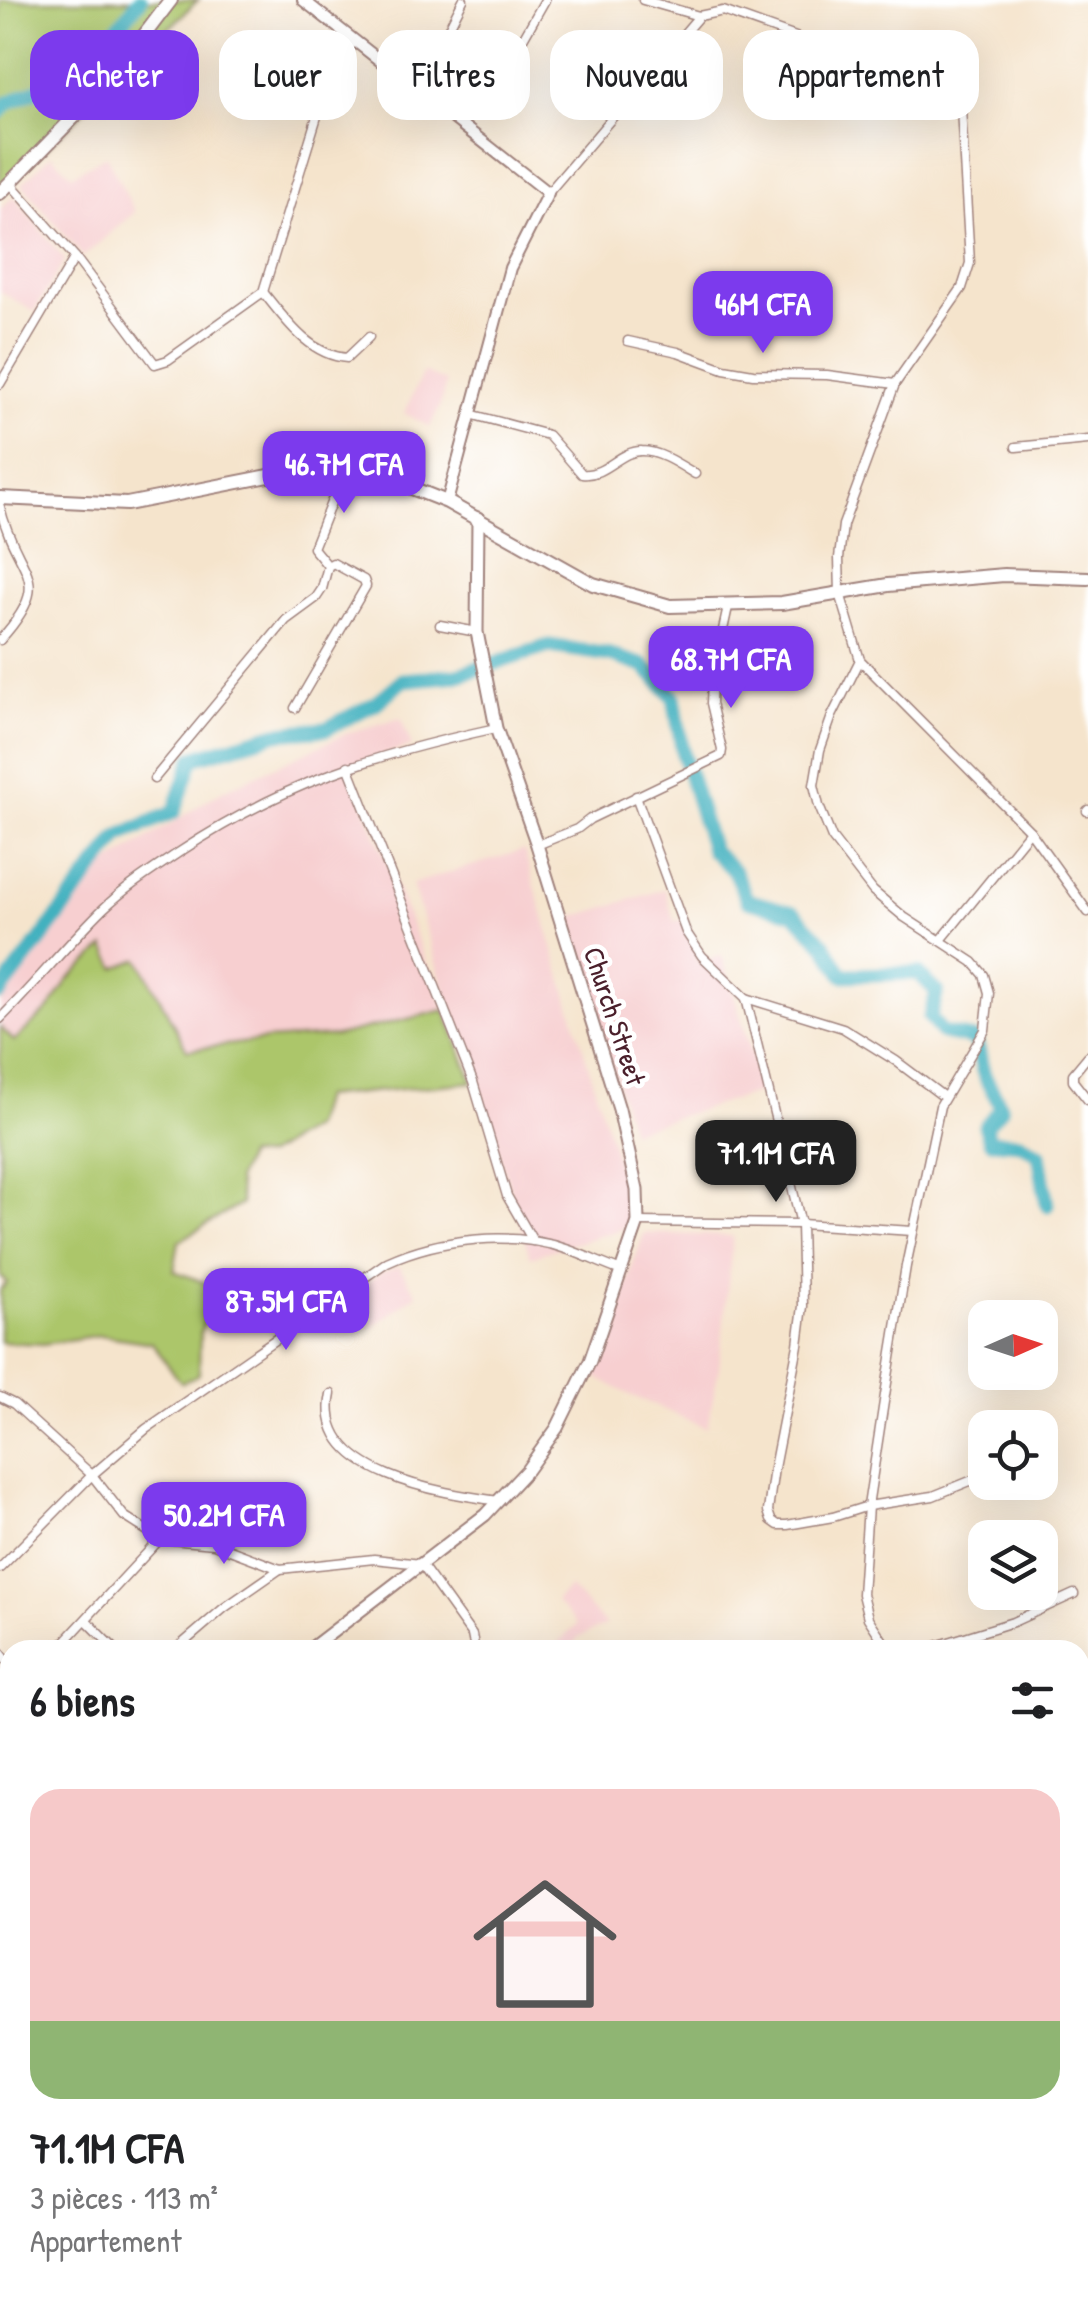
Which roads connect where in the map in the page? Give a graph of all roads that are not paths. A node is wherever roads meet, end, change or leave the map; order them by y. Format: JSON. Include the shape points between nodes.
{"nodes":[{"id":1,"x":172,"y":0,"type":"edge"},
{"id":2,"x":303,"y":0,"type":"edge"},
{"id":3,"x":464,"y":0,"type":"edge"},
{"id":4,"x":545,"y":0,"type":"edge"},
{"id":5,"x":643,"y":0,"type":"edge"},
{"id":6,"x":727,"y":0,"type":"edge"},
{"id":7,"x":723,"y":11,"type":"junction"},
{"id":8,"x":699,"y":16,"type":"junction"},
{"id":9,"x":340,"y":30,"type":"edge"},
{"id":10,"x":449,"y":30,"type":"edge"},
{"id":11,"x":357,"y":44,"type":"edge"},
{"id":12,"x":377,"y":60,"type":"edge"},
{"id":13,"x":316,"y":120,"type":"edge"},
{"id":14,"x":459,"y":120,"type":"edge"},
{"id":15,"x":462,"y":122,"type":"junction"},
{"id":16,"x":5,"y":188,"type":"edge"},
{"id":17,"x":548,"y":193,"type":"junction"},
{"id":18,"x":75,"y":257,"type":"junction"},
{"id":19,"x":262,"y":292,"type":"junction"},
{"id":20,"x":369,"y":336,"type":"dead end"},
{"id":21,"x":628,"y":341,"type":"dead end"},
{"id":22,"x":0,"y":384,"type":"edge"},
{"id":23,"x":895,"y":384,"type":"junction"},
{"id":24,"x":470,"y":414,"type":"junction"},
{"id":25,"x":1088,"y":440,"type":"edge"},
{"id":26,"x":1016,"y":447,"type":"dead end"},
{"id":27,"x":344,"y":470,"type":"junction"},
{"id":28,"x":696,"y":474,"type":"dead end"},
{"id":29,"x":0,"y":498,"type":"edge"},
{"id":30,"x":447,"y":502,"type":"junction"},
{"id":31,"x":0,"y":506,"type":"edge"},
{"id":32,"x":478,"y":518,"type":"junction"},
{"id":33,"x":328,"y":566,"type":"junction"},
{"id":34,"x":1088,"y":578,"type":"edge"},
{"id":35,"x":840,"y":593,"type":"junction"},
{"id":36,"x":728,"y":607,"type":"junction"},
{"id":37,"x":440,"y":625,"type":"dead end"},
{"id":38,"x":477,"y":632,"type":"junction"},
{"id":39,"x":0,"y":640,"type":"edge"},
{"id":40,"x":860,"y":660,"type":"junction"},
{"id":41,"x":296,"y":708,"type":"dead end"},
{"id":42,"x":496,"y":728,"type":"junction"},
{"id":43,"x":348,"y":766,"type":"junction"},
{"id":44,"x":154,"y":780,"type":"dead end"},
{"id":45,"x":636,"y":796,"type":"junction"},
{"id":46,"x":1030,"y":831,"type":"junction"},
{"id":47,"x":537,"y":844,"type":"junction"},
{"id":48,"x":1088,"y":912,"type":"edge"},
{"id":49,"x":942,"y":940,"type":"junction"},
{"id":50,"x":746,"y":998,"type":"junction"},
{"id":51,"x":0,"y":1020,"type":"edge"},
{"id":52,"x":1088,"y":1056,"type":"edge"},
{"id":53,"x":944,"y":1097,"type":"junction"},
{"id":54,"x":1088,"y":1100,"type":"edge"},
{"id":55,"x":638,"y":1222,"type":"junction"},
{"id":56,"x":802,"y":1224,"type":"junction"},
{"id":57,"x":914,"y":1231,"type":"junction"},
{"id":58,"x":533,"y":1241,"type":"junction"},
{"id":59,"x":619,"y":1270,"type":"junction"},
{"id":60,"x":331,"y":1394,"type":"dead end"},
{"id":61,"x":0,"y":1397,"type":"edge"},
{"id":62,"x":92,"y":1475,"type":"junction"},
{"id":63,"x":968,"y":1482,"type":"edge"},
{"id":64,"x":500,"y":1501,"type":"junction"},
{"id":65,"x":868,"y":1506,"type":"junction"},
{"id":66,"x":160,"y":1539,"type":"junction"},
{"id":67,"x":421,"y":1564,"type":"junction"},
{"id":68,"x":0,"y":1568,"type":"edge"},
{"id":69,"x":280,"y":1569,"type":"junction"},
{"id":70,"x":1074,"y":1594,"type":"dead end"},
{"id":71,"x":86,"y":1620,"type":"junction"},
{"id":72,"x":67,"y":1640,"type":"edge"},
{"id":73,"x":106,"y":1640,"type":"edge"},
{"id":74,"x":186,"y":1640,"type":"edge"},
{"id":75,"x":322,"y":1640,"type":"edge"},
{"id":76,"x":473,"y":1640,"type":"edge"},
{"id":77,"x":882,"y":1640,"type":"edge"},
{"id":78,"x":955,"y":1640,"type":"edge"}],
"edges":[{"from":1,"to":16,"type":"highway","via":[[110,80]]},
{"from":2,"to":9,"type":"street"},
{"from":3,"to":10,"type":"street"},
{"from":4,"to":15,"type":"street"},
{"from":5,"to":8,"type":"street"},
{"from":6,"to":7,"type":"street"},
{"from":7,"to":8,"type":"street"},
{"from":7,"to":23,"type":"street","via":[[956,98],[968,276]]},
{"from":8,"to":17,"type":"street"},
{"from":11,"to":12,"type":"street"},
{"from":13,"to":19,"type":"street"},
{"from":14,"to":15,"type":"street"},
{"from":15,"to":17,"type":"street"},
{"from":16,"to":18,"type":"street"},
{"from":17,"to":24,"type":"street","via":[[510,268]]},
{"from":18,"to":19,"type":"street","via":[[155,364]]},
{"from":18,"to":22,"type":"street"},
{"from":19,"to":20,"type":"street","via":[[315,348],[338,358],[347,358]]},
{"from":21,"to":23,"type":"street","via":[[753,374],[827,374]]},
{"from":23,"to":35,"type":"street","via":[[843,525]]},
{"from":24,"to":28,"type":"street","via":[[554,439],[582,474],[645,450]]},
{"from":24,"to":30,"type":"street"},
{"from":25,"to":26,"type":"street"},
{"from":27,"to":29,"type":"highway","via":[[294,472],[127,504]]},
{"from":27,"to":30,"type":"highway"},
{"from":27,"to":33,"type":"street","via":[[314,548]]},
{"from":30,"to":32,"type":"highway"},
{"from":31,"to":39,"type":"street","via":[[32,591]]},
{"from":32,"to":36,"type":"highway","via":[[555,565],[618,593],[670,606]]},
{"from":32,"to":38,"type":"main road","name":"Church Street"},
{"from":33,"to":41,"type":"street","via":[[366,586]]},
{"from":33,"to":44,"type":"street","via":[[316,598],[286,620]]},
{"from":34,"to":35,"type":"highway","via":[[1004,574]]},
{"from":35,"to":36,"type":"highway"},
{"from":35,"to":40,"type":"street"},
{"from":36,"to":45,"type":"street","via":[[712,680],[721,756]]},
{"from":37,"to":38,"type":"street"},
{"from":38,"to":42,"type":"main road","name":"Church Street"},
{"from":40,"to":46,"type":"street"},
{"from":40,"to":49,"type":"street","via":[[820,750],[818,806],[832,838],[873,892]]},
{"from":42,"to":43,"type":"street"},
{"from":42,"to":47,"type":"main road","name":"Church Street"},
{"from":43,"to":51,"type":"street","via":[[253,807],[134,884]]},
{"from":43,"to":58,"type":"street","via":[[473,1082],[507,1196]]},
{"from":45,"to":47,"type":"street"},
{"from":45,"to":50,"type":"street","via":[[686,932]]},
{"from":46,"to":48,"type":"street"},
{"from":46,"to":49,"type":"street"},
{"from":47,"to":55,"type":"main road","name":"Church Street","via":[[632,1156]]},
{"from":49,"to":53,"type":"street","via":[[984,975],[989,1011]]},
{"from":50,"to":53,"type":"street","via":[[843,1028]]},
{"from":50,"to":56,"type":"street"},
{"from":52,"to":54,"type":"street","via":[[1072,1081]]},
{"from":53,"to":57,"type":"street"},
{"from":55,"to":56,"type":"street"},
{"from":55,"to":59,"type":"main road","name":"Church Street"},
{"from":56,"to":57,"type":"street"},
{"from":56,"to":65,"type":"street","via":[[803,1306],[768,1511],[771,1520],[787,1525]]},
{"from":57,"to":65,"type":"street"},
{"from":58,"to":59,"type":"street"},
{"from":58,"to":62,"type":"street","via":[[448,1244],[387,1262],[146,1429]]},
{"from":59,"to":64,"type":"main road","name":"Church Street","via":[[590,1362],[557,1428]]},
{"from":60,"to":64,"type":"street","via":[[330,1424],[347,1451],[404,1482]]},
{"from":61,"to":62,"type":"street"},
{"from":62,"to":66,"type":"street","via":[[124,1516]]},
{"from":62,"to":68,"type":"street"},
{"from":63,"to":65,"type":"street","via":[[933,1496]]},
{"from":64,"to":67,"type":"main road","name":"Church Street"},
{"from":65,"to":77,"type":"street","via":[[862,1594]]},
{"from":66,"to":69,"type":"street","via":[[214,1544]]},
{"from":66,"to":71,"type":"street"},
{"from":67,"to":69,"type":"street","via":[[374,1559]]},
{"from":67,"to":75,"type":"main road","name":"Church Street"},
{"from":67,"to":76,"type":"street"},
{"from":69,"to":74,"type":"street"},
{"from":70,"to":78,"type":"street"},
{"from":71,"to":72,"type":"street"},
{"from":71,"to":73,"type":"street"}]}
